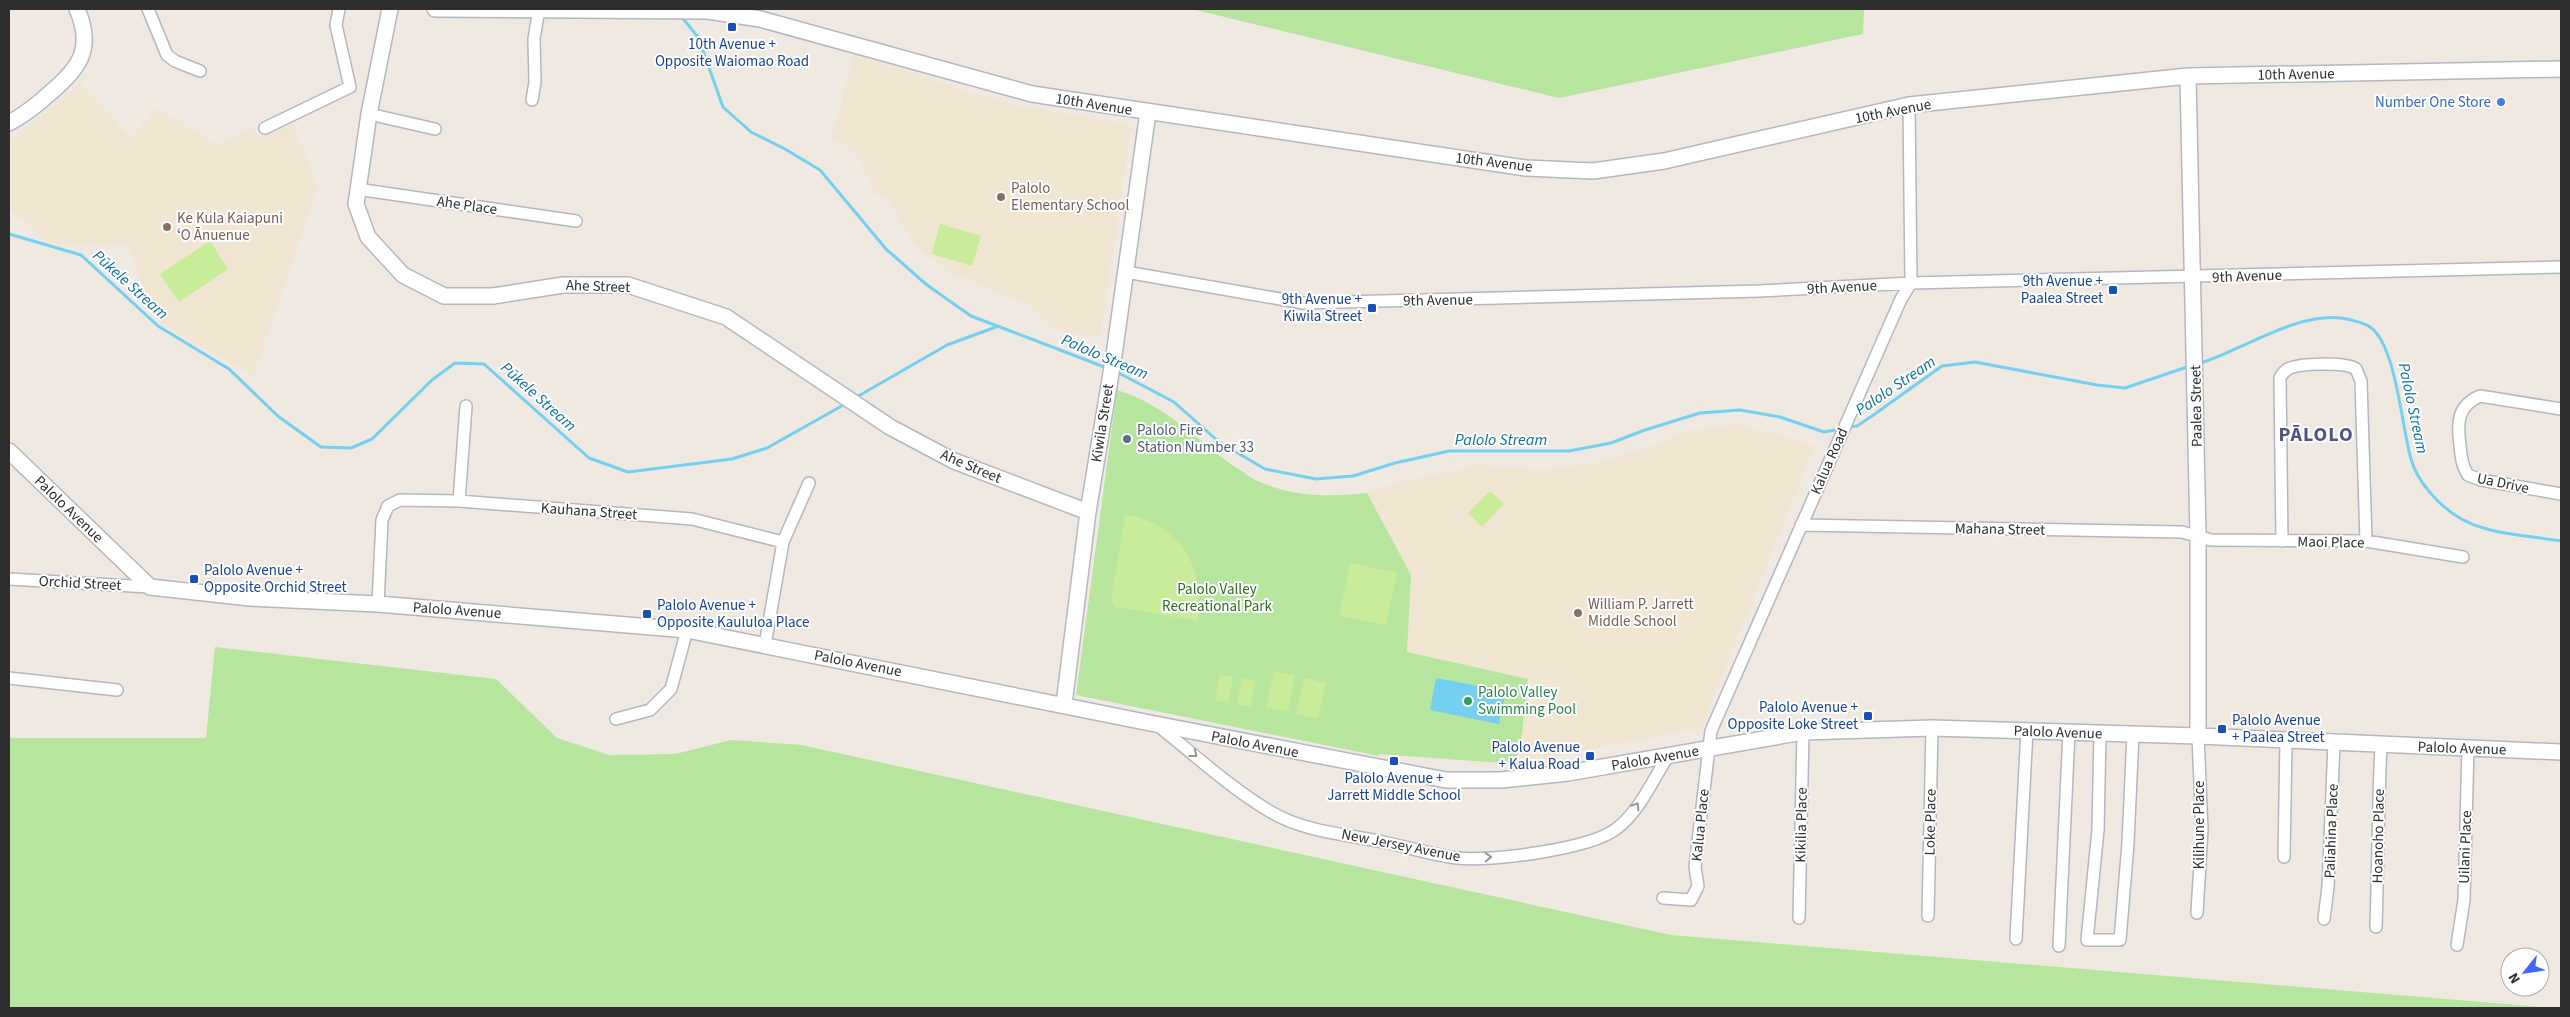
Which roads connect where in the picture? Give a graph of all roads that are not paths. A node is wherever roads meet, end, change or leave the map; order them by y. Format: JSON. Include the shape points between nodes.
{"nodes":[{"id":1,"x":77,"y":9,"type":"edge"},
{"id":2,"x":148,"y":9,"type":"edge"},
{"id":3,"x":339,"y":9,"type":"edge"},
{"id":4,"x":390,"y":9,"type":"edge"},
{"id":5,"x":435,"y":9,"type":"edge"},
{"id":6,"x":539,"y":9,"type":"edge"},
{"id":7,"x":666,"y":9,"type":"edge"},
{"id":8,"x":701,"y":10,"type":"edge"},
{"id":9,"x":2561,"y":68,"type":"edge"},
{"id":10,"x":200,"y":71,"type":"dead end"},
{"id":11,"x":2188,"y":76,"type":"junction"},
{"id":12,"x":532,"y":100,"type":"dead end"},
{"id":13,"x":1909,"y":106,"type":"junction"},
{"id":14,"x":1148,"y":112,"type":"junction"},
{"id":15,"x":368,"y":114,"type":"junction"},
{"id":16,"x":9,"y":123,"type":"edge"},
{"id":17,"x":265,"y":128,"type":"dead end"},
{"id":18,"x":435,"y":129,"type":"dead end"},
{"id":19,"x":358,"y":189,"type":"junction"},
{"id":20,"x":576,"y":221,"type":"dead end"},
{"id":21,"x":2561,"y":268,"type":"edge"},
{"id":22,"x":1126,"y":272,"type":"junction"},
{"id":23,"x":2192,"y":277,"type":"junction"},
{"id":24,"x":1911,"y":284,"type":"junction"},
{"id":25,"x":466,"y":406,"type":"dead end"},
{"id":26,"x":2561,"y":409,"type":"edge"},
{"id":27,"x":9,"y":451,"type":"edge"},
{"id":28,"x":809,"y":483,"type":"dead end"},
{"id":29,"x":2561,"y":494,"type":"edge"},
{"id":30,"x":458,"y":500,"type":"junction"},
{"id":31,"x":1088,"y":512,"type":"junction"},
{"id":32,"x":1801,"y":525,"type":"junction"},
{"id":33,"x":2198,"y":536,"type":"junction"},
{"id":34,"x":2282,"y":541,"type":"junction"},
{"id":35,"x":2366,"y":541,"type":"junction"},
{"id":36,"x":783,"y":542,"type":"junction"},
{"id":37,"x":2463,"y":557,"type":"dead end"},
{"id":38,"x":9,"y":578,"type":"edge"},
{"id":39,"x":150,"y":586,"type":"junction"},
{"id":40,"x":378,"y":604,"type":"junction"},
{"id":41,"x":687,"y":630,"type":"junction"},
{"id":42,"x":766,"y":645,"type":"junction"},
{"id":43,"x":9,"y":678,"type":"edge"},
{"id":44,"x":117,"y":690,"type":"dead end"},
{"id":45,"x":1064,"y":704,"type":"junction"},
{"id":46,"x":616,"y":719,"type":"dead end"},
{"id":47,"x":1155,"y":724,"type":"junction"},
{"id":48,"x":1932,"y":728,"type":"junction"},
{"id":49,"x":2027,"y":730,"type":"junction"},
{"id":50,"x":1803,"y":732,"type":"junction"},
{"id":51,"x":2069,"y":732,"type":"junction"},
{"id":52,"x":2100,"y":733,"type":"junction"},
{"id":53,"x":2133,"y":734,"type":"junction"},
{"id":54,"x":2198,"y":736,"type":"junction"},
{"id":55,"x":2286,"y":740,"type":"junction"},
{"id":56,"x":2334,"y":743,"type":"junction"},
{"id":57,"x":2382,"y":745,"type":"junction"},
{"id":58,"x":2468,"y":748,"type":"junction"},
{"id":59,"x":1708,"y":749,"type":"junction"},
{"id":60,"x":2561,"y":752,"type":"edge"},
{"id":61,"x":1668,"y":756,"type":"junction"},
{"id":62,"x":2284,"y":857,"type":"dead end"},
{"id":63,"x":1663,"y":898,"type":"dead end"},
{"id":64,"x":2197,"y":913,"type":"dead end"},
{"id":65,"x":1928,"y":916,"type":"dead end"},
{"id":66,"x":1799,"y":918,"type":"dead end"},
{"id":67,"x":2324,"y":918,"type":"dead end"},
{"id":68,"x":2376,"y":927,"type":"dead end"},
{"id":69,"x":2016,"y":939,"type":"dead end"},
{"id":70,"x":2457,"y":945,"type":"dead end"},
{"id":71,"x":2059,"y":946,"type":"dead end"}],
"edges":[{"from":1,"to":16,"type":"street","via":[[85,41],[80,62],[65,81],[42,101]]},
{"from":2,"to":10,"type":"street","via":[[167,55]]},
{"from":3,"to":17,"type":"street","via":[[336,25],[350,87]]},
{"from":4,"to":15,"type":"street","name":"Ahe Street"},
{"from":5,"to":6,"type":"street","name":"10th Avenue"},
{"from":6,"to":7,"type":"street","name":"10th Avenue"},
{"from":6,"to":12,"type":"street","via":[[534,40]]},
{"from":7,"to":8,"type":"street","name":"10th Avenue"},
{"from":8,"to":14,"type":"street","name":"10th Avenue","via":[[760,19],[1032,94]]},
{"from":9,"to":11,"type":"street","name":"10th Avenue"},
{"from":11,"to":13,"type":"street","name":"10th Avenue"},
{"from":11,"to":23,"type":"street","name":"Paalea Street"},
{"from":13,"to":14,"type":"street","name":"10th Avenue","via":[[1664,161],[1593,171],[1526,168]]},
{"from":13,"to":24,"type":"street"},
{"from":14,"to":22,"type":"street","name":"Kiwila Street"},
{"from":15,"to":18,"type":"street"},
{"from":15,"to":19,"type":"street","name":"Ahe Street"},
{"from":19,"to":20,"type":"street","name":"Ahe Place"},
{"from":19,"to":31,"type":"street","name":"Ahe Street","via":[[356,204],[368,237],[403,275],[444,296],[493,296],[563,284],[628,285],[726,318],[890,427],[954,461]]},
{"from":21,"to":23,"type":"street","name":"9th Avenue"},
{"from":22,"to":24,"type":"street","name":"9th Avenue","via":[[1303,303]]},
{"from":22,"to":31,"type":"street","name":"Kiwila Street"},
{"from":23,"to":24,"type":"street","name":"9th Avenue"},
{"from":23,"to":33,"type":"street","name":"Paalea Street"},
{"from":24,"to":32,"type":"street","name":"Kalua Road","via":[[1901,299]]},
{"from":25,"to":30,"type":"street"},
{"from":26,"to":29,"type":"street","name":"Ua Drive","via":[[2480,396],[2470,400],[2462,409],[2457,424],[2462,462],[2468,475]]},
{"from":27,"to":39,"type":"street","name":"Palolo Avenue"},
{"from":28,"to":36,"type":"street"},
{"from":30,"to":36,"type":"street","name":"Kauhana Street","via":[[692,519]]},
{"from":30,"to":40,"type":"street","name":"Kauhana Street","via":[[400,500],[388,506],[382,520]]},
{"from":31,"to":45,"type":"street","name":"Kiwila Street"},
{"from":32,"to":33,"type":"street","name":"Mahana Street","via":[[2182,532]]},
{"from":32,"to":59,"type":"street","name":"Kalua Road","via":[[1712,731]]},
{"from":33,"to":34,"type":"street","name":"Maoi Place","via":[[2212,540]]},
{"from":33,"to":54,"type":"street","name":"Paalea Street"},
{"from":34,"to":35,"type":"street","name":"Maoi Place"},
{"from":34,"to":35,"type":"street","via":[[2280,378],[2294,367],[2344,364],[2356,369],[2361,380]]},
{"from":35,"to":37,"type":"street","name":"Maoi Place"},
{"from":36,"to":42,"type":"street"},
{"from":38,"to":39,"type":"street","name":"Orchid Street"},
{"from":39,"to":40,"type":"street","name":"Palolo Avenue","via":[[250,598]]},
{"from":40,"to":41,"type":"street","name":"Palolo Avenue"},
{"from":41,"to":42,"type":"street","name":"Palolo Avenue"},
{"from":41,"to":46,"type":"street","via":[[671,689],[650,710]]},
{"from":42,"to":45,"type":"street","name":"Palolo Avenue"},
{"from":43,"to":44,"type":"street"},
{"from":45,"to":47,"type":"street","name":"Palolo Avenue"},
{"from":47,"to":61,"type":"street","name":"Palolo Avenue","via":[[1446,780],[1518,779]]},
{"from":47,"to":61,"type":"street","name":"New Jersey Avenue","one_way":true,"via":[[1246,795],[1302,827],[1458,858],[1551,850],[1596,839],[1615,830],[1631,813]]},
{"from":48,"to":49,"type":"street","name":"Palolo Avenue"},
{"from":48,"to":50,"type":"street","name":"Palolo Avenue"},
{"from":48,"to":65,"type":"street","name":"Loke Place"},
{"from":49,"to":51,"type":"street","name":"Palolo Avenue"},
{"from":49,"to":69,"type":"street"},
{"from":50,"to":59,"type":"street","name":"Palolo Avenue"},
{"from":50,"to":66,"type":"street","name":"Kikilia Place"},
{"from":51,"to":52,"type":"street","name":"Palolo Avenue"},
{"from":51,"to":71,"type":"street"},
{"from":52,"to":53,"type":"street","name":"Palolo Avenue"},
{"from":52,"to":53,"type":"street","via":[[2098,830],[2088,940],[2120,940]]},
{"from":53,"to":54,"type":"street","name":"Palolo Avenue"},
{"from":54,"to":55,"type":"street","name":"Palolo Avenue"},
{"from":54,"to":64,"type":"street","name":"Kilihune Place","via":[[2202,830]]},
{"from":55,"to":56,"type":"street","name":"Palolo Avenue"},
{"from":55,"to":62,"type":"street"},
{"from":56,"to":57,"type":"street","name":"Palolo Avenue"},
{"from":56,"to":67,"type":"street","name":"Paliahina Place"},
{"from":57,"to":58,"type":"street","name":"Palolo Avenue"},
{"from":57,"to":68,"type":"street","name":"Hoanoho Place"},
{"from":58,"to":60,"type":"street","name":"Palolo Avenue"},
{"from":58,"to":70,"type":"street","name":"Uilani Place","via":[[2464,900]]},
{"from":59,"to":61,"type":"street","name":"Palolo Avenue"},
{"from":59,"to":63,"type":"street","name":"Kalua Place","via":[[1695,867],[1698,886],[1692,900]]}]}
